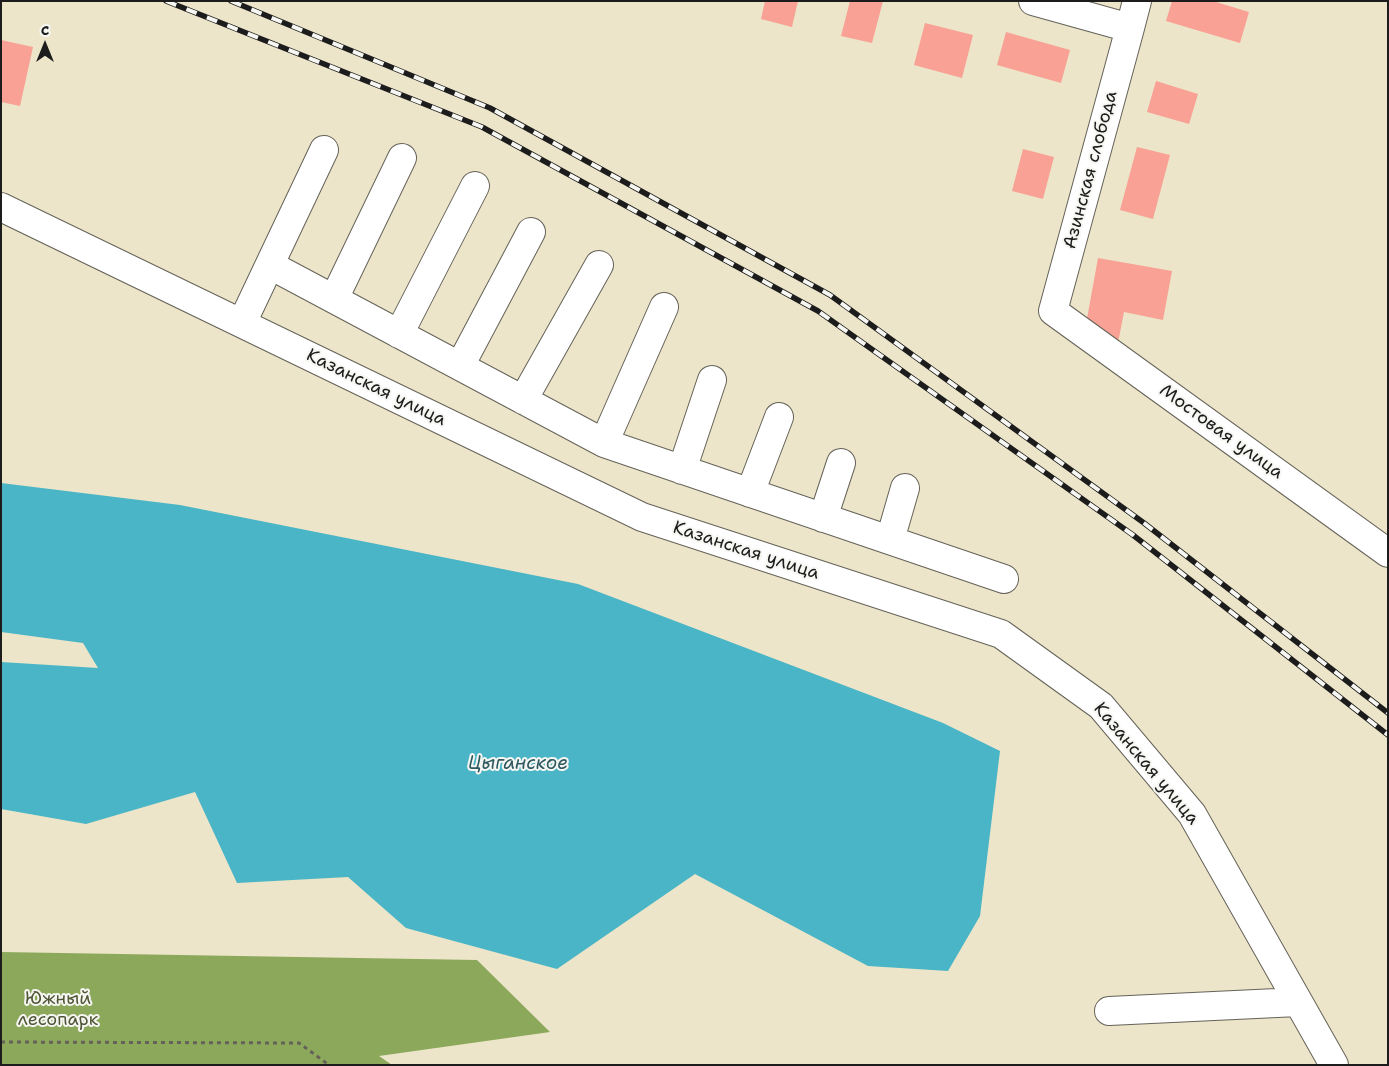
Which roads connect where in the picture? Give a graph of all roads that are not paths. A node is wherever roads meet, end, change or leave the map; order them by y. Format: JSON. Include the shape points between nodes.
{"nodes":[{"id":1,"x":1033,"y":1,"type":"edge"},
{"id":2,"x":1137,"y":1,"type":"edge"},
{"id":3,"x":1130,"y":28,"type":"junction"},
{"id":4,"x":324,"y":150,"type":"dead end"},
{"id":5,"x":402,"y":158,"type":"dead end"},
{"id":6,"x":475,"y":186,"type":"dead end"},
{"id":7,"x":1,"y":207,"type":"edge"},
{"id":8,"x":531,"y":232,"type":"dead end"},
{"id":9,"x":270,"y":265,"type":"junction"},
{"id":10,"x":599,"y":265,"type":"dead end"},
{"id":11,"x":334,"y":299,"type":"junction"},
{"id":12,"x":664,"y":307,"type":"dead end"},
{"id":13,"x":1053,"y":311,"type":"joint"},
{"id":14,"x":242,"y":323,"type":"junction"},
{"id":15,"x":399,"y":334,"type":"junction"},
{"id":16,"x":460,"y":366,"type":"junction"},
{"id":17,"x":712,"y":380,"type":"dead end"},
{"id":18,"x":523,"y":400,"type":"junction"},
{"id":19,"x":779,"y":417,"type":"dead end"},
{"id":20,"x":604,"y":443,"type":"junction"},
{"id":21,"x":841,"y":463,"type":"dead end"},
{"id":22,"x":682,"y":470,"type":"junction"},
{"id":23,"x":905,"y":488,"type":"dead end"},
{"id":24,"x":750,"y":493,"type":"junction"},
{"id":25,"x":823,"y":518,"type":"junction"},
{"id":26,"x":890,"y":540,"type":"junction"},
{"id":27,"x":1388,"y":553,"type":"edge"},
{"id":28,"x":1004,"y":579,"type":"dead end"},
{"id":29,"x":1298,"y":1002,"type":"junction"},
{"id":30,"x":1109,"y":1011,"type":"dead end"},
{"id":31,"x":1334,"y":1065,"type":"edge"}],
"edges":[{"from":1,"to":3,"type":"street"},
{"from":2,"to":3,"type":"street","name":"Азинская слобода"},
{"from":3,"to":13,"type":"street","name":"Азинская слобода"},
{"from":4,"to":9,"type":"street"},
{"from":5,"to":11,"type":"street"},
{"from":6,"to":15,"type":"street"},
{"from":7,"to":14,"type":"street","name":"Казанская улица"},
{"from":8,"to":16,"type":"street"},
{"from":9,"to":11,"type":"street"},
{"from":9,"to":14,"type":"street"},
{"from":10,"to":18,"type":"street"},
{"from":11,"to":15,"type":"street"},
{"from":12,"to":20,"type":"street"},
{"from":13,"to":27,"type":"street","name":"Мостовая улица"},
{"from":14,"to":29,"type":"street","name":"Казанская улица","via":[[642,517],[1001,634],[1101,706],[1192,814]]},
{"from":15,"to":16,"type":"street"},
{"from":16,"to":18,"type":"street"},
{"from":17,"to":22,"type":"street"},
{"from":18,"to":20,"type":"street"},
{"from":19,"to":24,"type":"street"},
{"from":20,"to":22,"type":"street"},
{"from":21,"to":25,"type":"street"},
{"from":22,"to":24,"type":"street"},
{"from":23,"to":26,"type":"street"},
{"from":24,"to":25,"type":"street"},
{"from":25,"to":26,"type":"street"},
{"from":26,"to":28,"type":"street"},
{"from":29,"to":30,"type":"street"},
{"from":29,"to":31,"type":"street","name":"Казанская улица"}]}
